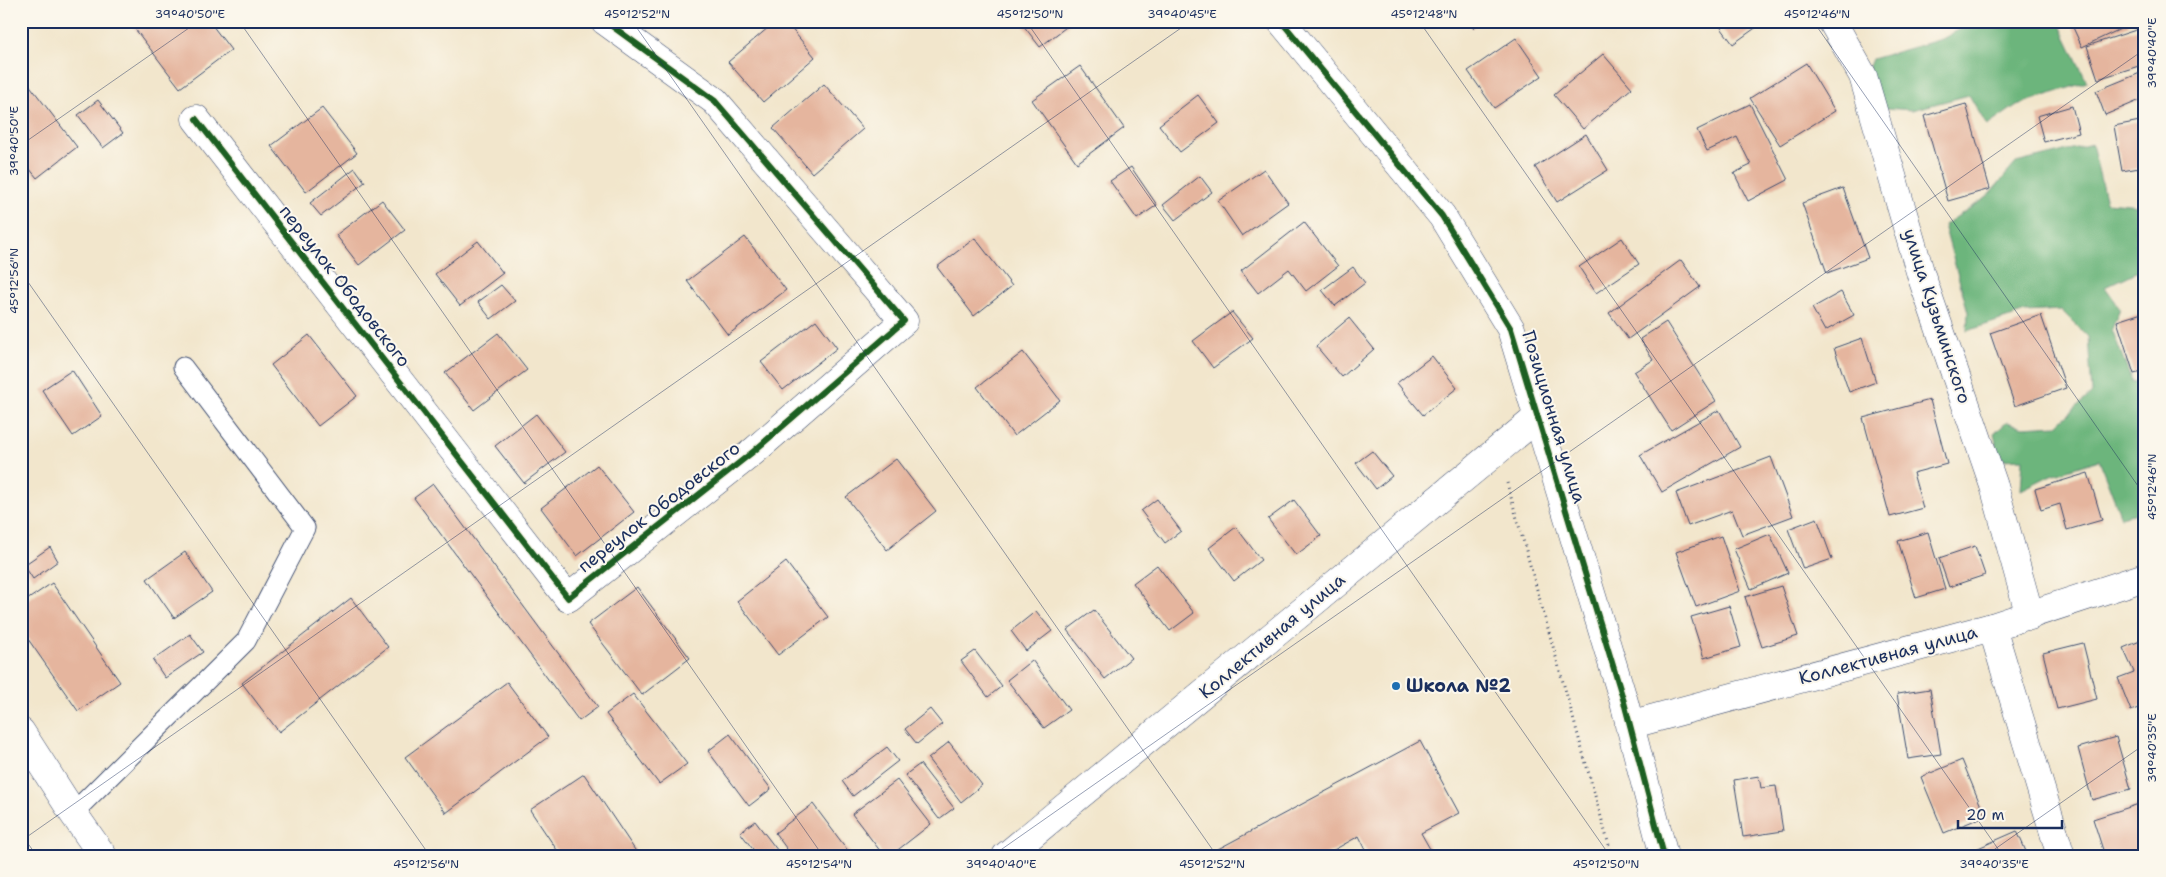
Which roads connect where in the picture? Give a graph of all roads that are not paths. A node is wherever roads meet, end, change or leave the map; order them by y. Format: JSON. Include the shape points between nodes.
{"nodes":[{"id":1,"x":606,"y":21,"type":"edge"},
{"id":2,"x":1281,"y":21,"type":"edge"},
{"id":3,"x":1832,"y":21,"type":"edge"},
{"id":4,"x":196,"y":119,"type":"dead end"},
{"id":5,"x":183,"y":367,"type":"dead end"},
{"id":6,"x":1539,"y":416,"type":"junction"},
{"id":7,"x":2145,"y":577,"type":"edge"},
{"id":8,"x":2030,"y":616,"type":"junction"},
{"id":9,"x":1992,"y":627,"type":"junction"},
{"id":10,"x":1629,"y":725,"type":"junction"},
{"id":11,"x":21,"y":732,"type":"edge"},
{"id":12,"x":73,"y":813,"type":"junction"},
{"id":13,"x":103,"y":856,"type":"edge"},
{"id":14,"x":1006,"y":856,"type":"edge"},
{"id":15,"x":1664,"y":856,"type":"edge"},
{"id":16,"x":2061,"y":856,"type":"edge"}],
"edges":[{"from":1,"to":4,"type":"street","name":"переулок Ободовского","via":[[715,101],[904,321],[754,451],[568,598]]},
{"from":2,"to":6,"type":"street","name":"Позиционная улица","via":[[1442,216],[1511,329]]},
{"from":3,"to":8,"type":"street","name":"улица Кузьминского","via":[[1863,76],[1921,275],[1994,486]]},
{"from":5,"to":12,"type":"lane","via":[[305,528],[246,641]]},
{"from":6,"to":10,"type":"street","name":"Позиционная улица"},
{"from":6,"to":14,"type":"street","name":"Коллективная улица"},
{"from":7,"to":8,"type":"street","name":"Коллективная улица"},
{"from":8,"to":9,"type":"street","name":"Коллективная улица"},
{"from":9,"to":10,"type":"street","name":"Коллективная улица"},
{"from":9,"to":16,"type":"street"},
{"from":10,"to":15,"type":"street","name":"Позиционная улица"},
{"from":11,"to":12,"type":"street"},
{"from":12,"to":13,"type":"street"}]}
